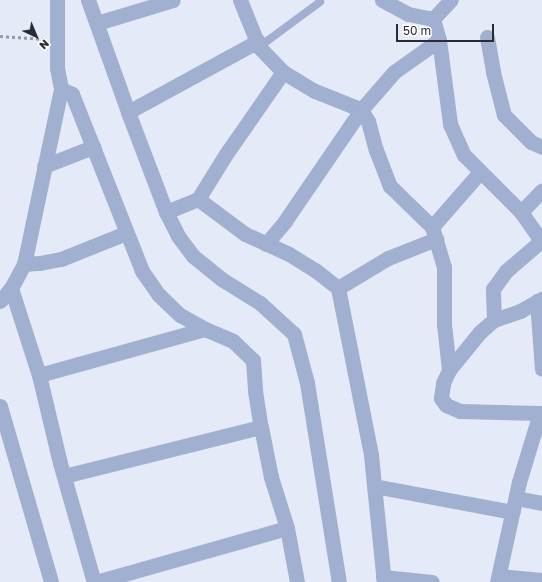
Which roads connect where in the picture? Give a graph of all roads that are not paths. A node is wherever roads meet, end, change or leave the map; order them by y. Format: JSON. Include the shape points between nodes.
{"nodes":[{"id":1,"x":57,"y":0,"type":"edge"},
{"id":2,"x":88,"y":0,"type":"edge"},
{"id":3,"x":173,"y":0,"type":"edge"},
{"id":4,"x":240,"y":0,"type":"edge"},
{"id":5,"x":382,"y":0,"type":"edge"},
{"id":6,"x":451,"y":0,"type":"edge"},
{"id":7,"x":320,"y":2,"type":"dead end"},
{"id":8,"x":433,"y":19,"type":"junction"},
{"id":9,"x":97,"y":23,"type":"junction"},
{"id":10,"x":487,"y":37,"type":"dead end"},
{"id":11,"x":439,"y":40,"type":"junction"},
{"id":12,"x":259,"y":44,"type":"junction"},
{"id":13,"x":283,"y":72,"type":"junction"},
{"id":14,"x":61,"y":89,"type":"junction"},
{"id":15,"x":360,"y":110,"type":"junction"},
{"id":16,"x":128,"y":112,"type":"junction"},
{"id":17,"x":93,"y":147,"type":"junction"},
{"id":18,"x":542,"y":147,"type":"edge"},
{"id":19,"x":44,"y":166,"type":"junction"},
{"id":20,"x":480,"y":172,"type":"junction"},
{"id":21,"x":542,"y":190,"type":"edge"},
{"id":22,"x":198,"y":199,"type":"junction"},
{"id":23,"x":166,"y":212,"type":"junction"},
{"id":24,"x":521,"y":212,"type":"junction"},
{"id":25,"x":126,"y":233,"type":"junction"},
{"id":26,"x":434,"y":233,"type":"junction"},
{"id":27,"x":541,"y":241,"type":"edge"},
{"id":28,"x":266,"y":244,"type":"junction"},
{"id":29,"x":24,"y":264,"type":"junction"},
{"id":30,"x":11,"y":288,"type":"junction"},
{"id":31,"x":338,"y":288,"type":"junction"},
{"id":32,"x":540,"y":300,"type":"edge"},
{"id":33,"x":0,"y":301,"type":"edge"},
{"id":34,"x":494,"y":320,"type":"junction"},
{"id":35,"x":205,"y":329,"type":"junction"},
{"id":36,"x":542,"y":369,"type":"edge"},
{"id":37,"x":449,"y":370,"type":"junction"},
{"id":38,"x":39,"y":375,"type":"junction"},
{"id":39,"x":0,"y":406,"type":"edge"},
{"id":40,"x":541,"y":410,"type":"edge"},
{"id":41,"x":261,"y":427,"type":"junction"},
{"id":42,"x":64,"y":476,"type":"junction"},
{"id":43,"x":374,"y":486,"type":"junction"},
{"id":44,"x":542,"y":502,"type":"edge"},
{"id":45,"x":515,"y":505,"type":"junction"},
{"id":46,"x":287,"y":528,"type":"junction"},
{"id":47,"x":498,"y":579,"type":"edge"},
{"id":48,"x":383,"y":580,"type":"edge"},
{"id":49,"x":542,"y":580,"type":"edge"},
{"id":50,"x":51,"y":582,"type":"edge"},
{"id":51,"x":95,"y":582,"type":"edge"},
{"id":52,"x":297,"y":582,"type":"edge"},
{"id":53,"x":339,"y":582,"type":"edge"},
{"id":54,"x":432,"y":582,"type":"edge"}],
"edges":[{"from":1,"to":14,"type":"street","via":[[57,68]]},
{"from":2,"to":9,"type":"street"},
{"from":3,"to":9,"type":"street"},
{"from":4,"to":12,"type":"street"},
{"from":5,"to":8,"type":"street","via":[[408,14]]},
{"from":6,"to":8,"type":"street"},
{"from":7,"to":12,"type":"lane"},
{"from":8,"to":11,"type":"street"},
{"from":9,"to":16,"type":"street"},
{"from":10,"to":18,"type":"street","via":[[504,115],[531,142]]},
{"from":11,"to":15,"type":"street","via":[[394,72]]},
{"from":11,"to":20,"type":"street","via":[[450,124],[464,155]]},
{"from":12,"to":13,"type":"street"},
{"from":12,"to":16,"type":"street"},
{"from":13,"to":15,"type":"street","via":[[315,91]]},
{"from":13,"to":22,"type":"street"},
{"from":14,"to":17,"type":"street","via":[[72,94]]},
{"from":14,"to":19,"type":"street"},
{"from":15,"to":26,"type":"street","via":[[368,121],[390,186]]},
{"from":15,"to":28,"type":"street","via":[[285,221]]},
{"from":16,"to":23,"type":"street"},
{"from":17,"to":19,"type":"street"},
{"from":17,"to":25,"type":"street"},
{"from":19,"to":29,"type":"street"},
{"from":20,"to":24,"type":"street"},
{"from":20,"to":26,"type":"street"},
{"from":21,"to":24,"type":"street"},
{"from":22,"to":23,"type":"street"},
{"from":22,"to":28,"type":"street","via":[[245,234]]},
{"from":23,"to":53,"type":"street","via":[[192,256],[223,280],[260,303],[294,334],[308,390]]},
{"from":24,"to":27,"type":"street"},
{"from":25,"to":29,"type":"street","via":[[60,259]]},
{"from":25,"to":35,"type":"street","via":[[142,271],[159,295],[180,315]]},
{"from":26,"to":31,"type":"street"},
{"from":26,"to":37,"type":"street","via":[[444,267],[444,324]]},
{"from":27,"to":34,"type":"street","via":[[506,270],[493,288]]},
{"from":28,"to":31,"type":"street","via":[[315,270]]},
{"from":29,"to":30,"type":"street"},
{"from":30,"to":33,"type":"street"},
{"from":30,"to":38,"type":"street"},
{"from":31,"to":43,"type":"street","via":[[371,455]]},
{"from":32,"to":34,"type":"street","via":[[520,311]]},
{"from":32,"to":36,"type":"street"},
{"from":34,"to":37,"type":"street","via":[[480,332]]},
{"from":35,"to":38,"type":"street"},
{"from":35,"to":41,"type":"street","via":[[233,341],[253,360]]},
{"from":37,"to":40,"type":"street","via":[[443,383],[441,398],[446,405],[460,411]]},
{"from":38,"to":42,"type":"street"},
{"from":39,"to":50,"type":"street"},
{"from":40,"to":45,"type":"street"},
{"from":41,"to":42,"type":"street"},
{"from":41,"to":46,"type":"street","via":[[271,477]]},
{"from":42,"to":51,"type":"street"},
{"from":43,"to":45,"type":"street"},
{"from":43,"to":48,"type":"street"},
{"from":44,"to":45,"type":"street"},
{"from":45,"to":47,"type":"street"},
{"from":46,"to":51,"type":"street"},
{"from":46,"to":52,"type":"street"},
{"from":47,"to":49,"type":"street"},
{"from":48,"to":54,"type":"street"}]}
